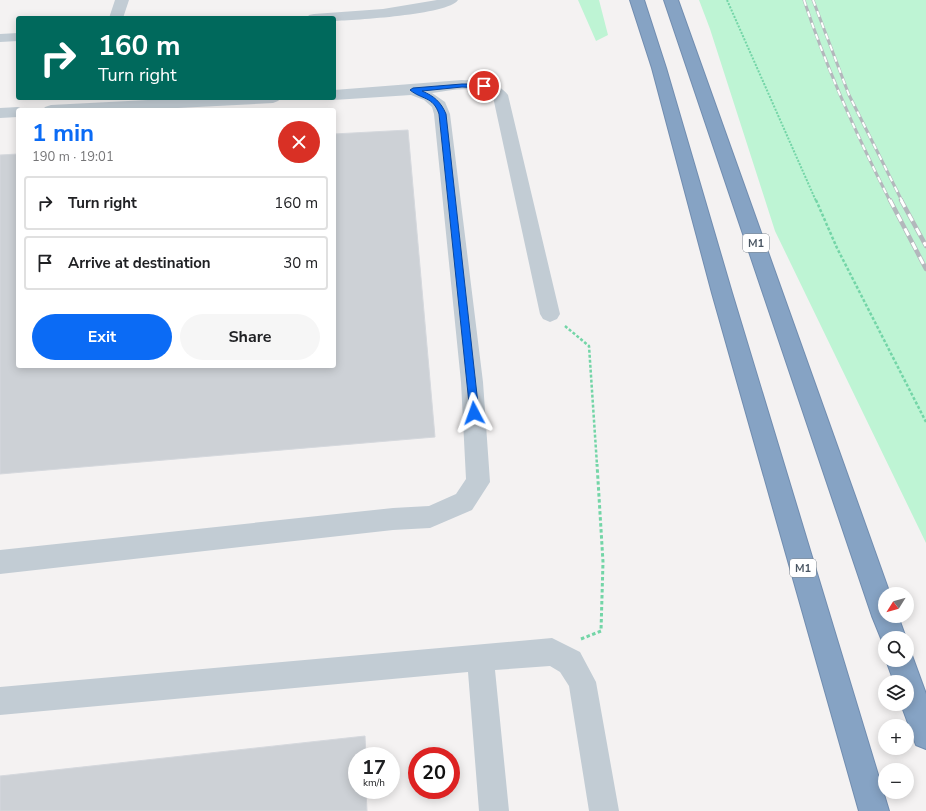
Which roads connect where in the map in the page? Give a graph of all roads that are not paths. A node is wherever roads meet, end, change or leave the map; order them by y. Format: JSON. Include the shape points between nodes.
{"nodes":[{"id":1,"x":122,"y":0,"type":"edge"},
{"id":2,"x":450,"y":0,"type":"edge"},
{"id":3,"x":638,"y":0,"type":"edge"},
{"id":4,"x":671,"y":0,"type":"edge"},
{"id":5,"x":117,"y":16,"type":"edge"},
{"id":6,"x":336,"y":17,"type":"edge"},
{"id":7,"x":16,"y":37,"type":"edge"},
{"id":8,"x":0,"y":38,"type":"edge"},
{"id":9,"x":413,"y":90,"type":"junction"},
{"id":10,"x":336,"y":95,"type":"edge"},
{"id":11,"x":236,"y":100,"type":"edge"},
{"id":12,"x":88,"y":108,"type":"edge"},
{"id":13,"x":16,"y":112,"type":"edge"},
{"id":14,"x":0,"y":113,"type":"edge"},
{"id":15,"x":550,"y":314,"type":"road end"},
{"id":16,"x":0,"y":562,"type":"edge"},
{"id":17,"x":878,"y":596,"type":"edge"},
{"id":18,"x":480,"y":657,"type":"junction"},
{"id":19,"x":902,"y":667,"type":"edge"},
{"id":20,"x":0,"y":701,"type":"edge"},
{"id":21,"x":926,"y":735,"type":"edge"},
{"id":22,"x":494,"y":811,"type":"edge"},
{"id":23,"x":604,"y":811,"type":"edge"},
{"id":24,"x":874,"y":811,"type":"edge"}],
"edges":[{"from":1,"to":5,"type":"lane"},
{"from":2,"to":6,"type":"lane","via":[[396,13]]},
{"from":3,"to":24,"type":"highway","number":"M1"},
{"from":4,"to":17,"type":"highway","number":"M1"},
{"from":7,"to":8,"type":"lane"},
{"from":9,"to":10,"type":"lane"},
{"from":9,"to":15,"type":"lane","via":[[462,85],[484,86],[500,96]]},
{"from":9,"to":16,"type":"lane","via":[[439,105],[442,114],[472,382],[478,460],[478,482],[464,502],[430,517]]},
{"from":11,"to":12,"type":"lane"},
{"from":13,"to":14,"type":"lane"},
{"from":18,"to":20,"type":"lane"},
{"from":18,"to":22,"type":"lane"},
{"from":18,"to":23,"type":"lane","via":[[552,652],[570,662],[582,682]]},
{"from":19,"to":21,"type":"highway"}]}
